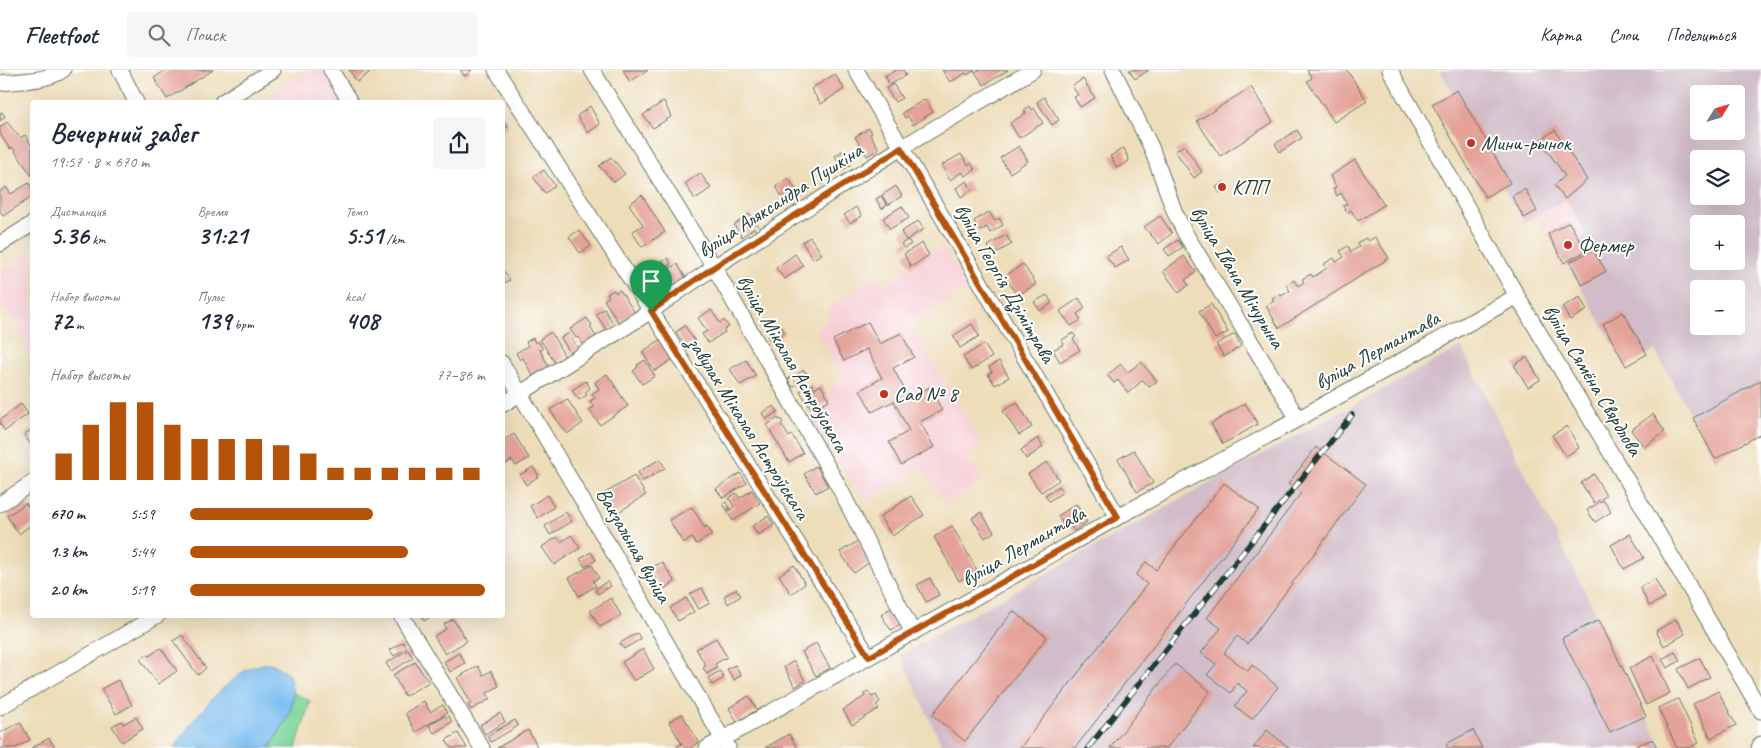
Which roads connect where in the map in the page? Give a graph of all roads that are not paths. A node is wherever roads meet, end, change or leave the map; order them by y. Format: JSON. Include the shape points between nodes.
{"nodes":[{"id":1,"x":63,"y":70,"type":"edge"},
{"id":2,"x":120,"y":70,"type":"edge"},
{"id":3,"x":273,"y":70,"type":"edge"},
{"id":4,"x":331,"y":70,"type":"edge"},
{"id":5,"x":496,"y":70,"type":"edge"},
{"id":6,"x":592,"y":70,"type":"edge"},
{"id":7,"x":856,"y":70,"type":"edge"},
{"id":8,"x":1033,"y":70,"type":"edge"},
{"id":9,"x":1113,"y":70,"type":"edge"},
{"id":10,"x":1390,"y":70,"type":"edge"},
{"id":11,"x":0,"y":83,"type":"edge"},
{"id":12,"x":135,"y":100,"type":"edge"},
{"id":13,"x":225,"y":100,"type":"edge"},
{"id":14,"x":349,"y":100,"type":"edge"},
{"id":15,"x":901,"y":148,"type":"junction"},
{"id":16,"x":30,"y":225,"type":"edge"},
{"id":17,"x":0,"y":244,"type":"edge"},
{"id":18,"x":714,"y":267,"type":"junction"},
{"id":19,"x":1517,"y":296,"type":"junction"},
{"id":20,"x":651,"y":311,"type":"junction"},
{"id":21,"x":505,"y":368,"type":"edge"},
{"id":22,"x":520,"y":393,"type":"junction"},
{"id":23,"x":505,"y":403,"type":"edge"},
{"id":24,"x":1298,"y":419,"type":"junction"},
{"id":25,"x":30,"y":484,"type":"edge"},
{"id":26,"x":0,"y":504,"type":"edge"},
{"id":27,"x":1118,"y":517,"type":"junction"},
{"id":28,"x":153,"y":618,"type":"edge"},
{"id":29,"x":403,"y":618,"type":"edge"},
{"id":30,"x":913,"y":633,"type":"junction"},
{"id":31,"x":869,"y":657,"type":"junction"},
{"id":32,"x":0,"y":707,"type":"edge"},
{"id":33,"x":1761,"y":711,"type":"edge"},
{"id":34,"x":726,"y":744,"type":"edge"},
{"id":35,"x":1761,"y":744,"type":"edge"},
{"id":36,"x":482,"y":748,"type":"edge"},
{"id":37,"x":707,"y":748,"type":"edge"},
{"id":38,"x":1759,"y":748,"type":"edge"}],
"edges":[{"from":1,"to":11,"type":"street","via":[[34,79]]},
{"from":2,"to":12,"type":"street"},
{"from":3,"to":13,"type":"street"},
{"from":4,"to":14,"type":"street"},
{"from":5,"to":20,"type":"street","name":"завулак Мікалая Астроўскага"},
{"from":6,"to":18,"type":"street","name":"вуліца Мікалая Астроўскага"},
{"from":7,"to":15,"type":"street","name":"вуліца Георгія Дзімітрава"},
{"from":8,"to":15,"type":"street","name":"вуліца Аляксандра Пушкіна"},
{"from":9,"to":24,"type":"street","name":"вуліца Івана Мічурына","via":[[1151,147],[1185,233]]},
{"from":10,"to":19,"type":"street","name":"вуліца Сямёна Свярдлова"},
{"from":15,"to":18,"type":"street","name":"вуліца Аляксандра Пушкіна"},
{"from":15,"to":27,"type":"street","name":"вуліца Георгія Дзімітрава"},
{"from":16,"to":17,"type":"street"},
{"from":18,"to":20,"type":"street","name":"вуліца Аляксандра Пушкіна"},
{"from":18,"to":30,"type":"street","name":"вуліца Мікалая Астроўскага","via":[[839,488]]},
{"from":19,"to":24,"type":"street","name":"вуліца Лермантава"},
{"from":19,"to":33,"type":"street","name":"вуліца Сямёна Свярдлова"},
{"from":20,"to":22,"type":"street","name":"вуліца Аляксандра Пушкіна"},
{"from":20,"to":31,"type":"street","name":"завулак Мікалая Астроўскага"},
{"from":21,"to":22,"type":"street","name":"Вакзальная вуліца"},
{"from":22,"to":23,"type":"street","name":"вуліца Аляксандра Пушкіна"},
{"from":22,"to":34,"type":"street","name":"Вакзальная вуліца"},
{"from":24,"to":27,"type":"street","name":"вуліца Лермантава"},
{"from":25,"to":26,"type":"street"},
{"from":27,"to":30,"type":"street","name":"вуліца Лермантава"},
{"from":28,"to":32,"type":"street"},
{"from":29,"to":36,"type":"street"},
{"from":30,"to":31,"type":"street","name":"вуліца Лермантава"},
{"from":31,"to":34,"type":"street","name":"вуліца Лермантава"},
{"from":34,"to":37,"type":"street","name":"вуліца Лермантава"},
{"from":35,"to":38,"type":"street"}]}
